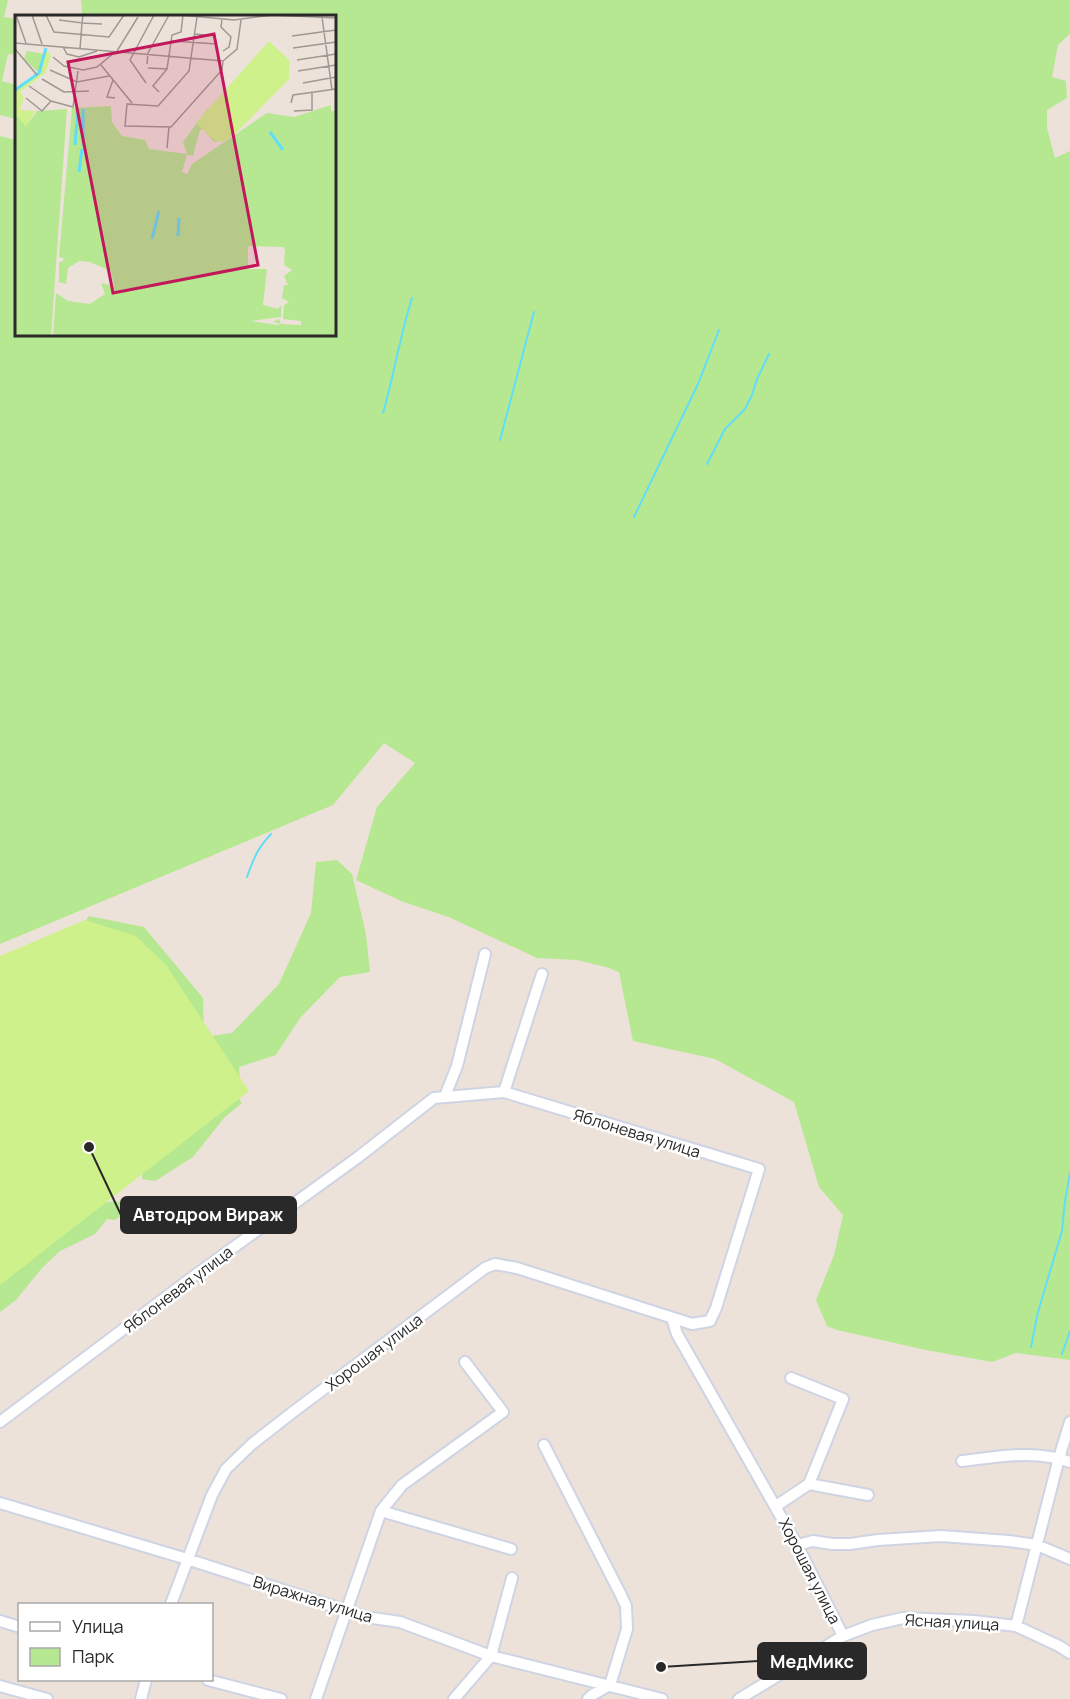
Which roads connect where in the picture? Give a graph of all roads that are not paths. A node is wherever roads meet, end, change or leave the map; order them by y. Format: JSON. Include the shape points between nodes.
{"nodes":[{"id":1,"x":485,"y":954,"type":"dead end"},
{"id":2,"x":542,"y":974,"type":"dead end"},
{"id":3,"x":504,"y":1092,"type":"junction"},
{"id":4,"x":445,"y":1096,"type":"junction"},
{"id":5,"x":759,"y":1169,"type":"joint"},
{"id":6,"x":672,"y":1318,"type":"junction"},
{"id":7,"x":465,"y":1362,"type":"dead end"},
{"id":8,"x":791,"y":1378,"type":"dead end"},
{"id":9,"x":0,"y":1422,"type":"edge"},
{"id":10,"x":1070,"y":1422,"type":"edge"},
{"id":11,"x":544,"y":1445,"type":"dead end"},
{"id":12,"x":1064,"y":1460,"type":"edge"},
{"id":13,"x":962,"y":1461,"type":"dead end"},
{"id":14,"x":809,"y":1484,"type":"junction"},
{"id":15,"x":867,"y":1495,"type":"dead end"},
{"id":16,"x":0,"y":1503,"type":"edge"},
{"id":17,"x":776,"y":1506,"type":"junction"},
{"id":18,"x":381,"y":1512,"type":"junction"},
{"id":19,"x":797,"y":1545,"type":"junction"},
{"id":20,"x":1037,"y":1545,"type":"junction"},
{"id":21,"x":511,"y":1549,"type":"dead end"},
{"id":22,"x":187,"y":1559,"type":"junction"},
{"id":23,"x":1070,"y":1559,"type":"edge"},
{"id":24,"x":512,"y":1578,"type":"dead end"},
{"id":25,"x":172,"y":1603,"type":"edge"},
{"id":26,"x":348,"y":1611,"type":"junction"},
{"id":27,"x":0,"y":1622,"type":"edge"},
{"id":28,"x":18,"y":1626,"type":"edge"},
{"id":29,"x":1016,"y":1626,"type":"junction"},
{"id":30,"x":843,"y":1636,"type":"junction"},
{"id":31,"x":1070,"y":1653,"type":"edge"},
{"id":32,"x":491,"y":1656,"type":"junction"},
{"id":33,"x":146,"y":1681,"type":"edge"},
{"id":34,"x":211,"y":1681,"type":"edge"},
{"id":35,"x":610,"y":1685,"type":"junction"},
{"id":36,"x":0,"y":1686,"type":"edge"},
{"id":37,"x":244,"y":1694,"type":"edge"},
{"id":38,"x":47,"y":1699,"type":"edge"},
{"id":39,"x":141,"y":1699,"type":"edge"},
{"id":40,"x":281,"y":1699,"type":"edge"},
{"id":41,"x":315,"y":1699,"type":"edge"},
{"id":42,"x":454,"y":1699,"type":"edge"},
{"id":43,"x":588,"y":1699,"type":"edge"},
{"id":44,"x":662,"y":1699,"type":"edge"},
{"id":45,"x":739,"y":1699,"type":"edge"}],
"edges":[{"from":1,"to":4,"type":"street","via":[[457,1066]]},
{"from":2,"to":3,"type":"street"},
{"from":3,"to":4,"type":"street","name":"Яблоневая улица"},
{"from":3,"to":5,"type":"street","name":"Яблоневая улица"},
{"from":4,"to":9,"type":"street","name":"Яблоневая улица","via":[[434,1098]]},
{"from":5,"to":6,"type":"street","name":"Хорошая улица","via":[[710,1321],[692,1324]]},
{"from":6,"to":17,"type":"street","name":"Хорошая улица","via":[[677,1334]]},
{"from":6,"to":22,"type":"street","name":"Хорошая улица","via":[[517,1268],[495,1264],[485,1268],[292,1412],[226,1469]]},
{"from":7,"to":18,"type":"street","via":[[503,1412],[402,1485]]},
{"from":8,"to":14,"type":"street","via":[[843,1399]]},
{"from":10,"to":12,"type":"street"},
{"from":11,"to":35,"type":"street","via":[[626,1606],[627,1629]]},
{"from":12,"to":13,"type":"street","via":[[1024,1454]]},
{"from":12,"to":20,"type":"street"},
{"from":14,"to":15,"type":"street"},
{"from":14,"to":17,"type":"street"},
{"from":16,"to":22,"type":"street","name":"Виражная улица"},
{"from":17,"to":19,"type":"street","name":"Хорошая улица"},
{"from":18,"to":21,"type":"street"},
{"from":18,"to":26,"type":"street"},
{"from":19,"to":20,"type":"street","via":[[941,1536]]},
{"from":19,"to":30,"type":"street","name":"Хорошая улица"},
{"from":20,"to":23,"type":"street"},
{"from":20,"to":29,"type":"street"},
{"from":22,"to":25,"type":"street","name":"Хорошая улица"},
{"from":22,"to":26,"type":"street","name":"Виражная улица"},
{"from":24,"to":32,"type":"street"},
{"from":26,"to":32,"type":"street","name":"Виражная улица","via":[[400,1622]]},
{"from":26,"to":41,"type":"street"},
{"from":27,"to":28,"type":"street"},
{"from":29,"to":30,"type":"street","name":"Ясная улица","via":[[903,1618]]},
{"from":29,"to":31,"type":"street","name":"Ясная улица"},
{"from":30,"to":45,"type":"street","name":"Ясная улица"},
{"from":32,"to":35,"type":"street","name":"Виражная улица"},
{"from":32,"to":42,"type":"street"},
{"from":33,"to":39,"type":"street"},
{"from":34,"to":37,"type":"street"},
{"from":35,"to":43,"type":"street"},
{"from":35,"to":44,"type":"street","name":"Виражная улица"},
{"from":36,"to":38,"type":"street"},
{"from":37,"to":40,"type":"street"}]}
